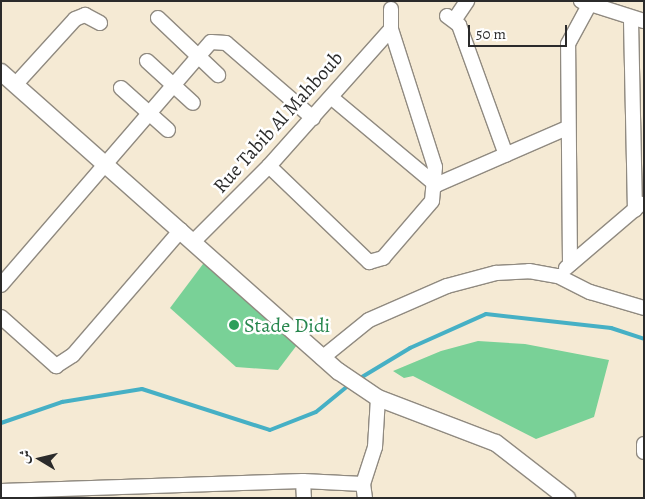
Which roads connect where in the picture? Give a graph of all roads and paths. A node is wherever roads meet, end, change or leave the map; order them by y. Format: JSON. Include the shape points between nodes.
{"nodes":[{"id":1,"x":467,"y":1,"type":"edge"},
{"id":2,"x":584,"y":4,"type":"edge"},
{"id":3,"x":391,"y":9,"type":"dead end"},
{"id":4,"x":158,"y":18,"type":"dead end"},
{"id":5,"x":637,"y":20,"type":"edge"},
{"id":6,"x":100,"y":24,"type":"dead end"},
{"id":7,"x":391,"y":29,"type":"junction"},
{"id":8,"x":199,"y":56,"type":"junction"},
{"id":9,"x":147,"y":61,"type":"dead end"},
{"id":10,"x":1,"y":72,"type":"edge"},
{"id":11,"x":218,"y":75,"type":"dead end"},
{"id":12,"x":15,"y":85,"type":"junction"},
{"id":13,"x":173,"y":87,"type":"junction"},
{"id":14,"x":122,"y":88,"type":"dead end"},
{"id":15,"x":332,"y":98,"type":"junction"},
{"id":16,"x":192,"y":103,"type":"dead end"},
{"id":17,"x":149,"y":115,"type":"junction"},
{"id":18,"x":313,"y":118,"type":"junction"},
{"id":19,"x":567,"y":128,"type":"junction"},
{"id":20,"x":168,"y":130,"type":"dead end"},
{"id":21,"x":506,"y":155,"type":"junction"},
{"id":22,"x":102,"y":164,"type":"junction"},
{"id":23,"x":270,"y":166,"type":"junction"},
{"id":24,"x":436,"y":186,"type":"junction"},
{"id":25,"x":639,"y":206,"type":"edge"},
{"id":26,"x":181,"y":230,"type":"junction"},
{"id":27,"x":194,"y":241,"type":"junction"},
{"id":28,"x":570,"y":264,"type":"junction"},
{"id":29,"x":558,"y":276,"type":"junction"},
{"id":30,"x":1,"y":285,"type":"edge"},
{"id":31,"x":644,"y":308,"type":"edge"},
{"id":32,"x":1,"y":317,"type":"edge"},
{"id":33,"x":322,"y":358,"type":"junction"},
{"id":34,"x":372,"y":394,"type":"junction"},
{"id":35,"x":304,"y":481,"type":"junction"},
{"id":36,"x":1,"y":491,"type":"edge"},
{"id":37,"x":124,"y":491,"type":"edge"},
{"id":38,"x":185,"y":491,"type":"edge"},
{"id":39,"x":364,"y":491,"type":"edge"},
{"id":40,"x":304,"y":498,"type":"edge"},
{"id":41,"x":567,"y":498,"type":"edge"}],
"edges":[{"from":1,"to":21,"type":"street","via":[[451,18]]},
{"from":2,"to":5,"type":"street"},
{"from":2,"to":19,"type":"street","via":[[568,44]]},
{"from":3,"to":7,"type":"street"},
{"from":4,"to":8,"type":"street"},
{"from":5,"to":25,"type":"street"},
{"from":6,"to":12,"type":"street","via":[[85,15],[74,19]]},
{"from":7,"to":15,"type":"street","name":"Rue Tabib Al Mahboub"},
{"from":7,"to":24,"type":"street","via":[[432,156]]},
{"from":8,"to":11,"type":"street"},
{"from":8,"to":13,"type":"street"},
{"from":8,"to":18,"type":"street","via":[[215,41],[226,43]]},
{"from":9,"to":13,"type":"street"},
{"from":10,"to":12,"type":"main road"},
{"from":12,"to":22,"type":"main road"},
{"from":13,"to":16,"type":"street"},
{"from":13,"to":17,"type":"street"},
{"from":14,"to":17,"type":"street"},
{"from":15,"to":18,"type":"street","name":"Rue Tabib Al Mahboub"},
{"from":15,"to":24,"type":"street"},
{"from":17,"to":20,"type":"street"},
{"from":17,"to":22,"type":"street"},
{"from":18,"to":23,"type":"street","name":"Rue Tabib Al Mahboub"},
{"from":19,"to":21,"type":"street"},
{"from":19,"to":28,"type":"street"},
{"from":21,"to":24,"type":"street"},
{"from":22,"to":26,"type":"main road"},
{"from":22,"to":30,"type":"street"},
{"from":23,"to":24,"type":"street","via":[[373,262],[383,258],[432,201]]},
{"from":23,"to":27,"type":"street","name":"Rue Tabib Al Mahboub"},
{"from":25,"to":28,"type":"street"},
{"from":26,"to":27,"type":"main road"},
{"from":26,"to":32,"type":"street","via":[[73,355],[56,366]]},
{"from":27,"to":33,"type":"main road"},
{"from":28,"to":29,"type":"street"},
{"from":29,"to":31,"type":"street","via":[[590,292]]},
{"from":29,"to":33,"type":"street","via":[[515,271],[447,286],[369,320]]},
{"from":33,"to":34,"type":"main road"},
{"from":34,"to":39,"type":"street","via":[[375,447]]},
{"from":34,"to":41,"type":"main road","via":[[496,443]]},
{"from":35,"to":38,"type":"street"},
{"from":35,"to":39,"type":"street"},
{"from":35,"to":40,"type":"street"},
{"from":36,"to":37,"type":"street"},
{"from":37,"to":38,"type":"street"}]}
